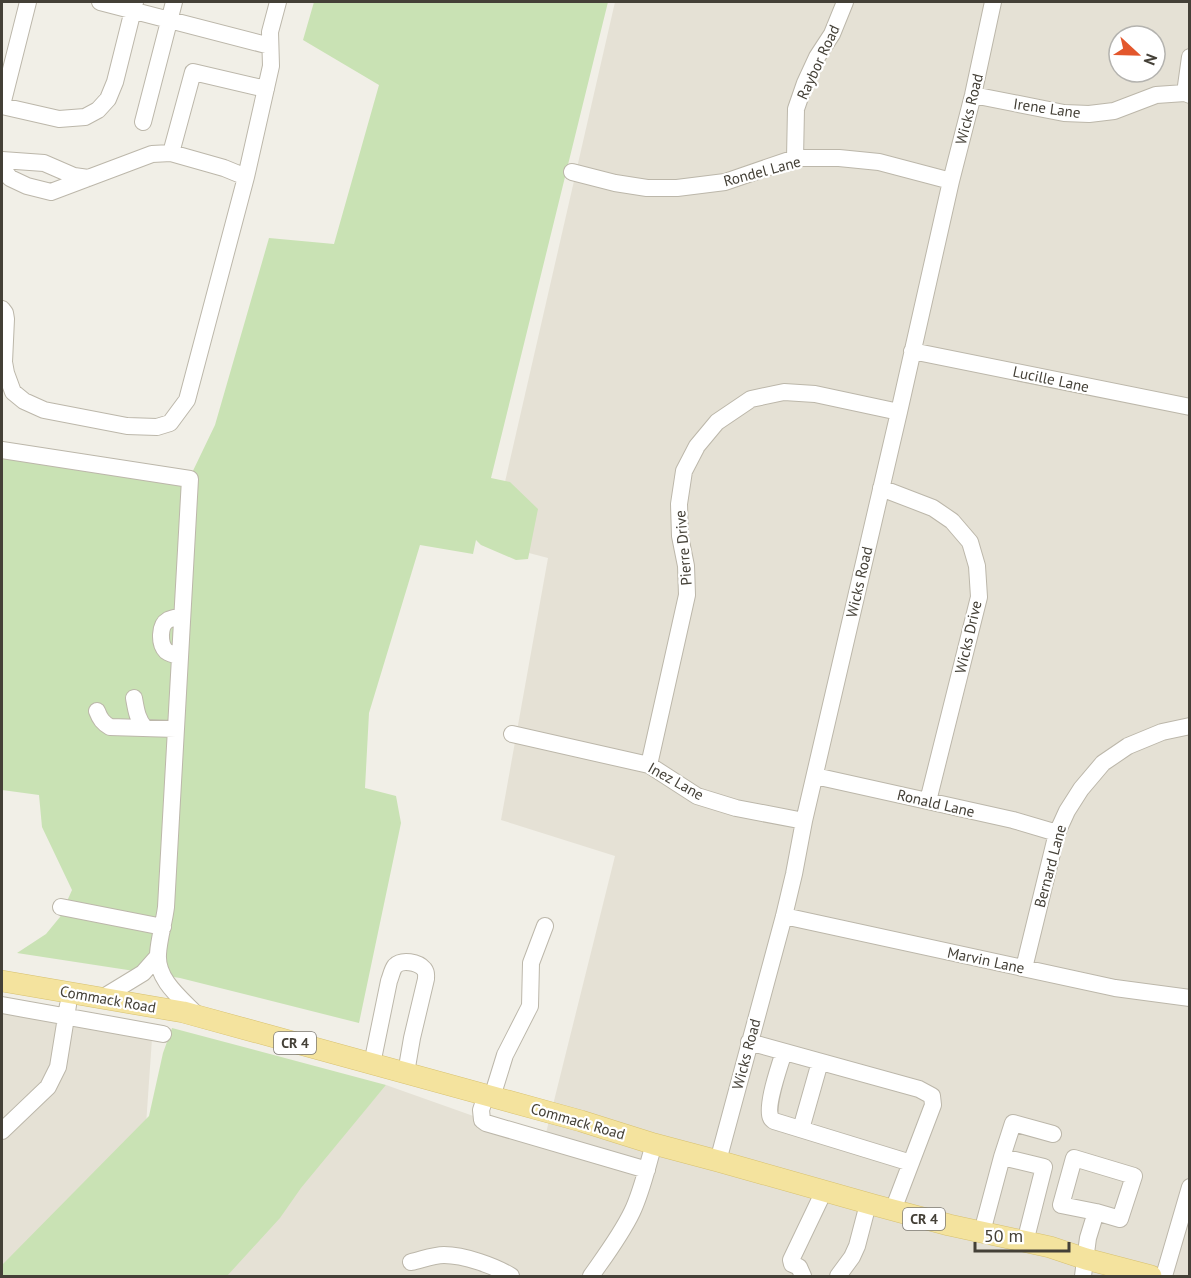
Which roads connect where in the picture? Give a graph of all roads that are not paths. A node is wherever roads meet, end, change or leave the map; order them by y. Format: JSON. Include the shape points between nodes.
{"nodes":[{"id":1,"x":28,"y":2,"type":"edge"},
{"id":2,"x":100,"y":2,"type":"edge"},
{"id":3,"x":174,"y":2,"type":"edge"},
{"id":4,"x":278,"y":2,"type":"edge"},
{"id":5,"x":845,"y":2,"type":"edge"},
{"id":6,"x":993,"y":2,"type":"edge"},
{"id":7,"x":134,"y":6,"type":"edge"},
{"id":8,"x":169,"y":20,"type":"junction"},
{"id":9,"x":270,"y":46,"type":"junction"},
{"id":10,"x":1190,"y":57,"type":"edge"},
{"id":11,"x":266,"y":89,"type":"junction"},
{"id":12,"x":1187,"y":94,"type":"edge"},
{"id":13,"x":973,"y":95,"type":"junction"},
{"id":14,"x":2,"y":105,"type":"edge"},
{"id":15,"x":143,"y":123,"type":"dead end"},
{"id":16,"x":171,"y":153,"type":"junction"},
{"id":17,"x":795,"y":158,"type":"junction"},
{"id":18,"x":2,"y":160,"type":"edge"},
{"id":19,"x":2,"y":168,"type":"edge"},
{"id":20,"x":572,"y":172,"type":"dead end"},
{"id":21,"x":246,"y":177,"type":"junction"},
{"id":22,"x":88,"y":178,"type":"junction"},
{"id":23,"x":951,"y":180,"type":"junction"},
{"id":24,"x":2,"y":309,"type":"edge"},
{"id":25,"x":912,"y":351,"type":"junction"},
{"id":26,"x":1190,"y":407,"type":"edge"},
{"id":27,"x":899,"y":412,"type":"junction"},
{"id":28,"x":2,"y":450,"type":"edge"},
{"id":29,"x":881,"y":488,"type":"junction"},
{"id":30,"x":134,"y":698,"type":"dead end"},
{"id":31,"x":97,"y":711,"type":"dead end"},
{"id":32,"x":1190,"y":726,"type":"edge"},
{"id":33,"x":146,"y":728,"type":"junction"},
{"id":34,"x":176,"y":729,"type":"junction"},
{"id":35,"x":512,"y":734,"type":"dead end"},
{"id":36,"x":649,"y":765,"type":"junction"},
{"id":37,"x":815,"y":776,"type":"junction"},
{"id":38,"x":928,"y":801,"type":"junction"},
{"id":39,"x":804,"y":821,"type":"junction"},
{"id":40,"x":1057,"y":833,"type":"junction"},
{"id":41,"x":62,"y":907,"type":"dead end"},
{"id":42,"x":784,"y":916,"type":"junction"},
{"id":43,"x":545,"y":926,"type":"dead end"},
{"id":44,"x":163,"y":927,"type":"junction"},
{"id":45,"x":158,"y":956,"type":"junction"},
{"id":46,"x":1024,"y":968,"type":"junction"},
{"id":47,"x":2,"y":981,"type":"edge"},
{"id":48,"x":71,"y":993,"type":"junction"},
{"id":49,"x":102,"y":998,"type":"junction"},
{"id":50,"x":1190,"y":998,"type":"edge"},
{"id":51,"x":2,"y":1005,"type":"edge"},
{"id":52,"x":66,"y":1015,"type":"junction"},
{"id":53,"x":198,"y":1016,"type":"junction"},
{"id":54,"x":164,"y":1034,"type":"dead end"},
{"id":55,"x":749,"y":1042,"type":"junction"},
{"id":56,"x":784,"y":1052,"type":"junction"},
{"id":57,"x":820,"y":1062,"type":"junction"},
{"id":58,"x":372,"y":1064,"type":"junction"},
{"id":59,"x":406,"y":1073,"type":"junction"},
{"id":60,"x":489,"y":1096,"type":"junction"},
{"id":61,"x":801,"y":1129,"type":"junction"},
{"id":62,"x":2,"y":1131,"type":"edge"},
{"id":63,"x":1053,"y":1134,"type":"dead end"},
{"id":64,"x":654,"y":1144,"type":"junction"},
{"id":65,"x":1002,"y":1157,"type":"junction"},
{"id":66,"x":718,"y":1161,"type":"junction"},
{"id":67,"x":911,"y":1163,"type":"junction"},
{"id":68,"x":647,"y":1170,"type":"junction"},
{"id":69,"x":1190,"y":1187,"type":"edge"},
{"id":70,"x":824,"y":1191,"type":"junction"},
{"id":71,"x":868,"y":1204,"type":"junction"},
{"id":72,"x":893,"y":1210,"type":"junction"},
{"id":73,"x":1096,"y":1212,"type":"junction"},
{"id":74,"x":982,"y":1232,"type":"junction"},
{"id":75,"x":1182,"y":1240,"type":"edge"},
{"id":76,"x":1025,"y":1242,"type":"junction"},
{"id":77,"x":411,"y":1262,"type":"dead end"},
{"id":78,"x":1085,"y":1268,"type":"edge"},
{"id":79,"x":801,"y":1272,"type":"edge"},
{"id":80,"x":511,"y":1276,"type":"edge"},
{"id":81,"x":591,"y":1276,"type":"edge"},
{"id":82,"x":837,"y":1276,"type":"edge"},
{"id":83,"x":1150,"y":1276,"type":"edge"},
{"id":84,"x":1164,"y":1276,"type":"edge"}],
"edges":[{"from":1,"to":14,"type":"street"},
{"from":2,"to":7,"type":"street"},
{"from":3,"to":8,"type":"street"},
{"from":4,"to":9,"type":"street"},
{"from":5,"to":17,"type":"street","name":"Raybor Road","via":[[796,109]]},
{"from":6,"to":13,"type":"street","name":"Wicks Road"},
{"from":7,"to":8,"type":"street"},
{"from":7,"to":14,"type":"street","via":[[115,82],[98,110],[85,117],[59,119]]},
{"from":8,"to":9,"type":"street"},
{"from":8,"to":15,"type":"street"},
{"from":9,"to":11,"type":"street"},
{"from":10,"to":12,"type":"street"},
{"from":11,"to":16,"type":"street","via":[[193,72]]},
{"from":11,"to":21,"type":"street"},
{"from":12,"to":13,"type":"street","name":"Irene Lane","via":[[1156,95],[1113,111],[1089,114],[1064,113]]},
{"from":13,"to":23,"type":"street","name":"Wicks Road"},
{"from":16,"to":21,"type":"street"},
{"from":16,"to":22,"type":"street","via":[[152,154]]},
{"from":17,"to":20,"type":"street","name":"Rondel Lane","via":[[725,182],[677,188],[647,188]]},
{"from":17,"to":23,"type":"street","name":"Rondel Lane","via":[[879,162]]},
{"from":18,"to":22,"type":"street","via":[[44,164]]},
{"from":19,"to":22,"type":"street","via":[[10,178],[51,192]]},
{"from":21,"to":24,"type":"street","via":[[187,400],[170,423],[158,428],[127,426],[44,410],[24,401],[13,392],[6,373],[6,319]]},
{"from":23,"to":25,"type":"street","name":"Wicks Road"},
{"from":25,"to":26,"type":"street","name":"Lucille Lane"},
{"from":25,"to":27,"type":"street","name":"Wicks Road"},
{"from":27,"to":29,"type":"street","name":"Wicks Road"},
{"from":27,"to":36,"type":"street","name":"Pierre Drive","via":[[815,394],[784,392],[751,399],[717,422],[696,446],[684,471],[679,504],[687,595]]},
{"from":28,"to":34,"type":"street","via":[[189,478]]},
{"from":29,"to":37,"type":"street","name":"Wicks Road"},
{"from":29,"to":38,"type":"street","name":"Wicks Drive","via":[[933,508],[952,521],[970,542],[977,566],[979,597]]},
{"from":30,"to":33,"type":"street","via":[[137,716]]},
{"from":31,"to":33,"type":"street","via":[[110,727]]},
{"from":32,"to":40,"type":"street","name":"Bernard Lane","via":[[1128,746],[1103,763],[1081,789]]},
{"from":33,"to":34,"type":"street"},
{"from":34,"to":44,"type":"street"},
{"from":35,"to":36,"type":"street","name":"Inez Lane"},
{"from":36,"to":39,"type":"street","name":"Inez Lane","via":[[697,795],[736,808]]},
{"from":37,"to":38,"type":"street","name":"Ronald Lane"},
{"from":37,"to":39,"type":"street","name":"Wicks Road"},
{"from":38,"to":40,"type":"street","name":"Ronald Lane"},
{"from":39,"to":42,"type":"street","name":"Wicks Road"},
{"from":40,"to":46,"type":"street","name":"Bernard Lane"},
{"from":41,"to":44,"type":"street"},
{"from":42,"to":46,"type":"street","name":"Marvin Lane"},
{"from":42,"to":55,"type":"street","name":"Wicks Road"},
{"from":43,"to":60,"type":"street","via":[[531,963],[530,1006]]},
{"from":44,"to":45,"type":"street"},
{"from":45,"to":49,"type":"street","via":[[143,974]]},
{"from":45,"to":53,"type":"street","via":[[165,980]]},
{"from":46,"to":50,"type":"street","name":"Marvin Lane","via":[[1115,988]]},
{"from":47,"to":48,"type":"main road","name":"Commack Road","number":"CR 4"},
{"from":48,"to":49,"type":"main road","name":"Commack Road","number":"CR 4"},
{"from":48,"to":52,"type":"street"},
{"from":49,"to":53,"type":"main road","name":"Commack Road","number":"CR 4"},
{"from":51,"to":52,"type":"street"},
{"from":52,"to":54,"type":"street"},
{"from":52,"to":62,"type":"street","via":[[58,1068],[48,1087]]},
{"from":53,"to":58,"type":"main road","name":"Commack Road","number":"CR 4"},
{"from":55,"to":56,"type":"street"},
{"from":55,"to":66,"type":"street","name":"Wicks Road"},
{"from":56,"to":57,"type":"street"},
{"from":56,"to":61,"type":"street","via":[[769,1110],[774,1121]]},
{"from":57,"to":61,"type":"street"},
{"from":57,"to":67,"type":"street","via":[[932,1096],[933,1105]]},
{"from":58,"to":59,"type":"main road","name":"Commack Road","number":"CR 4"},
{"from":58,"to":59,"type":"street","via":[[394,968],[402,963],[415,964],[426,972],[426,979]]},
{"from":59,"to":60,"type":"main road","name":"Commack Road","number":"CR 4"},
{"from":60,"to":64,"type":"main road","name":"Commack Road","number":"CR 4"},
{"from":60,"to":68,"type":"street","via":[[481,1116],[486,1123]]},
{"from":61,"to":67,"type":"street"},
{"from":63,"to":65,"type":"street","via":[[1013,1123]]},
{"from":64,"to":66,"type":"main road","name":"Commack Road","number":"CR 4"},
{"from":64,"to":68,"type":"street"},
{"from":65,"to":74,"type":"street"},
{"from":65,"to":76,"type":"street","via":[[1044,1167]]},
{"from":66,"to":70,"type":"main road","name":"Commack Road","number":"CR 4"},
{"from":67,"to":72,"type":"street"},
{"from":68,"to":81,"type":"street","via":[[632,1212]]},
{"from":69,"to":75,"type":"street"},
{"from":70,"to":71,"type":"main road","name":"Commack Road","number":"CR 4"},
{"from":70,"to":79,"type":"street","via":[[791,1260]]},
{"from":71,"to":72,"type":"main road","name":"Commack Road","number":"CR 4"},
{"from":71,"to":82,"type":"street","via":[[857,1246]]},
{"from":72,"to":74,"type":"main road","name":"Commack Road","number":"CR 4"},
{"from":73,"to":73,"type":"street","via":[[1120,1219],[1134,1176],[1074,1158],[1061,1205]]},
{"from":73,"to":78,"type":"street"},
{"from":74,"to":76,"type":"main road","name":"Commack Road","number":"CR 4"},
{"from":75,"to":84,"type":"street"},
{"from":76,"to":78,"type":"main road","name":"Commack Road","number":"CR 4","via":[[1050,1247]]},
{"from":77,"to":80,"type":"street","via":[[443,1255],[471,1260]]},
{"from":78,"to":83,"type":"main road","name":"Commack Road","number":"CR 4"}]}
